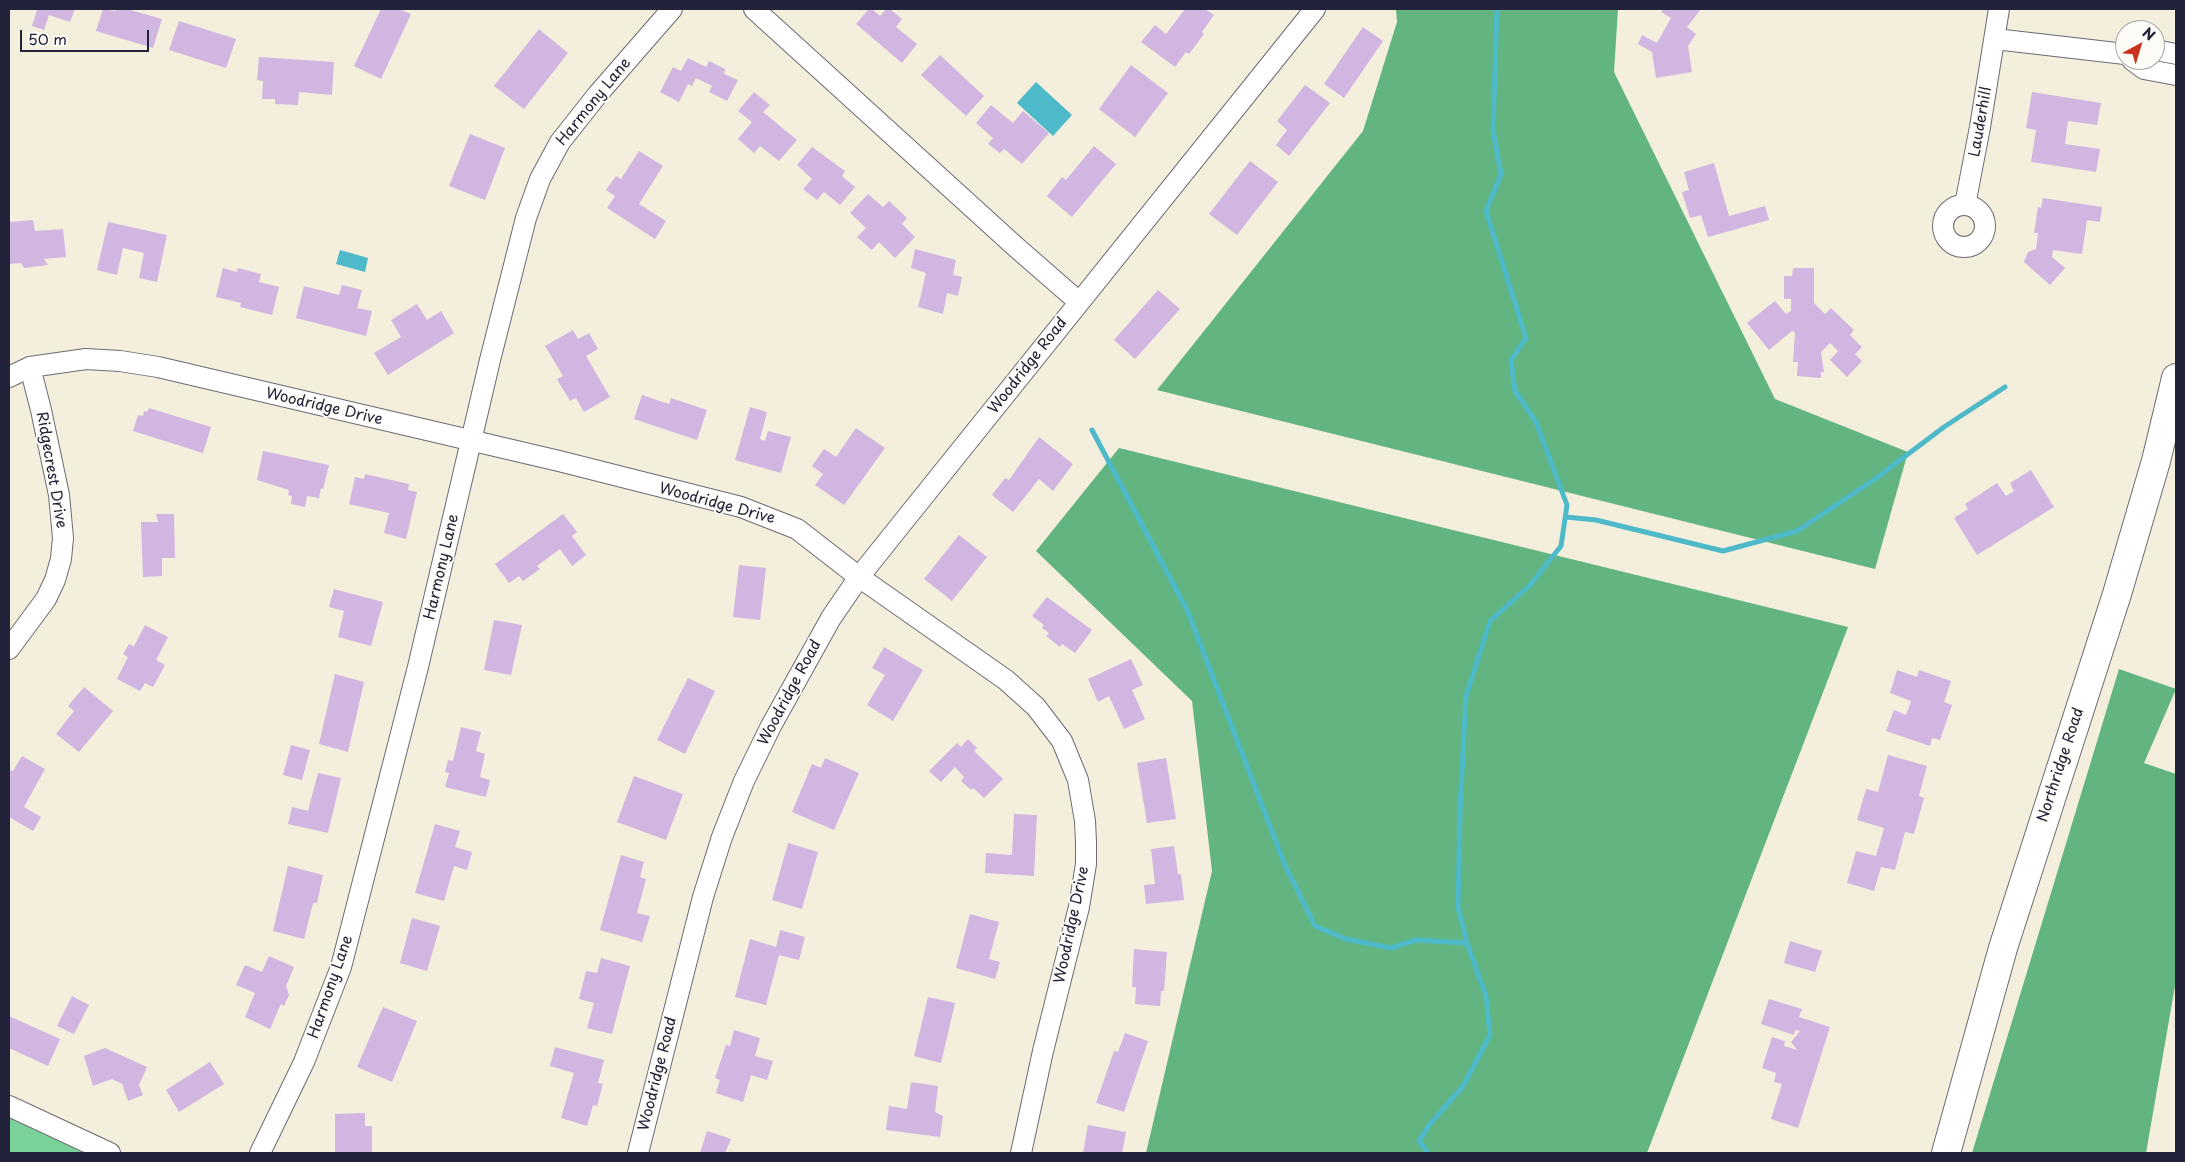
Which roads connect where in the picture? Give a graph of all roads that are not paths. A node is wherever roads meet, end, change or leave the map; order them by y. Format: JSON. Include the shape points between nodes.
{"nodes":[{"id":1,"x":672,"y":9,"type":"edge"},
{"id":2,"x":754,"y":9,"type":"edge"},
{"id":3,"x":1315,"y":9,"type":"edge"},
{"id":4,"x":1999,"y":9,"type":"edge"},
{"id":5,"x":1995,"y":39,"type":"junction"},
{"id":6,"x":2115,"y":53,"type":"edge"},
{"id":7,"x":2149,"y":70,"type":"edge"},
{"id":8,"x":2176,"y":75,"type":"edge"},
{"id":9,"x":1965,"y":204,"type":"dead end"},
{"id":10,"x":1079,"y":302,"type":"junction"},
{"id":11,"x":30,"y":367,"type":"junction"},
{"id":12,"x":9,"y":377,"type":"edge"},
{"id":13,"x":2176,"y":378,"type":"edge"},
{"id":14,"x":2171,"y":417,"type":"edge"},
{"id":15,"x":471,"y":441,"type":"junction"},
{"id":16,"x":859,"y":577,"type":"junction"},
{"id":17,"x":9,"y":649,"type":"edge"},
{"id":18,"x":9,"y":1106,"type":"edge"},
{"id":19,"x":110,"y":1153,"type":"edge"},
{"id":20,"x":260,"y":1153,"type":"edge"},
{"id":21,"x":638,"y":1153,"type":"edge"},
{"id":22,"x":1021,"y":1153,"type":"edge"},
{"id":23,"x":1946,"y":1153,"type":"edge"}],
"edges":[{"from":1,"to":15,"type":"street","name":"Harmony Lane","via":[[572,125],[540,179],[526,218]]},
{"from":2,"to":10,"type":"street"},
{"from":3,"to":10,"type":"street","name":"Woodridge Road"},
{"from":4,"to":5,"type":"street","name":"Lauderhill"},
{"from":5,"to":6,"type":"street"},
{"from":5,"to":9,"type":"street","name":"Lauderhill"},
{"from":7,"to":8,"type":"street"},
{"from":10,"to":16,"type":"street","name":"Woodridge Road"},
{"from":11,"to":12,"type":"street","name":"Woodridge Drive"},
{"from":11,"to":15,"type":"street","name":"Woodridge Drive","via":[[86,359],[120,361]]},
{"from":11,"to":17,"type":"street","name":"Ridgecrest Drive","via":[[59,495],[63,538],[61,559],[46,599]]},
{"from":13,"to":14,"type":"main road","name":"Northridge Road"},
{"from":14,"to":23,"type":"main road","name":"Northridge Road","via":[[2003,948]]},
{"from":15,"to":16,"type":"street","name":"Woodridge Drive","via":[[741,507],[798,529]]},
{"from":15,"to":20,"type":"street","name":"Harmony Lane","via":[[418,667],[341,966],[304,1062]]},
{"from":16,"to":21,"type":"street","name":"Woodridge Road","via":[[800,671],[744,781],[722,837],[703,897]]},
{"from":16,"to":22,"type":"street","name":"Woodridge Drive","via":[[1006,680],[1030,702],[1062,741],[1078,780],[1086,821],[1086,864]]},
{"from":18,"to":19,"type":"street"}]}
